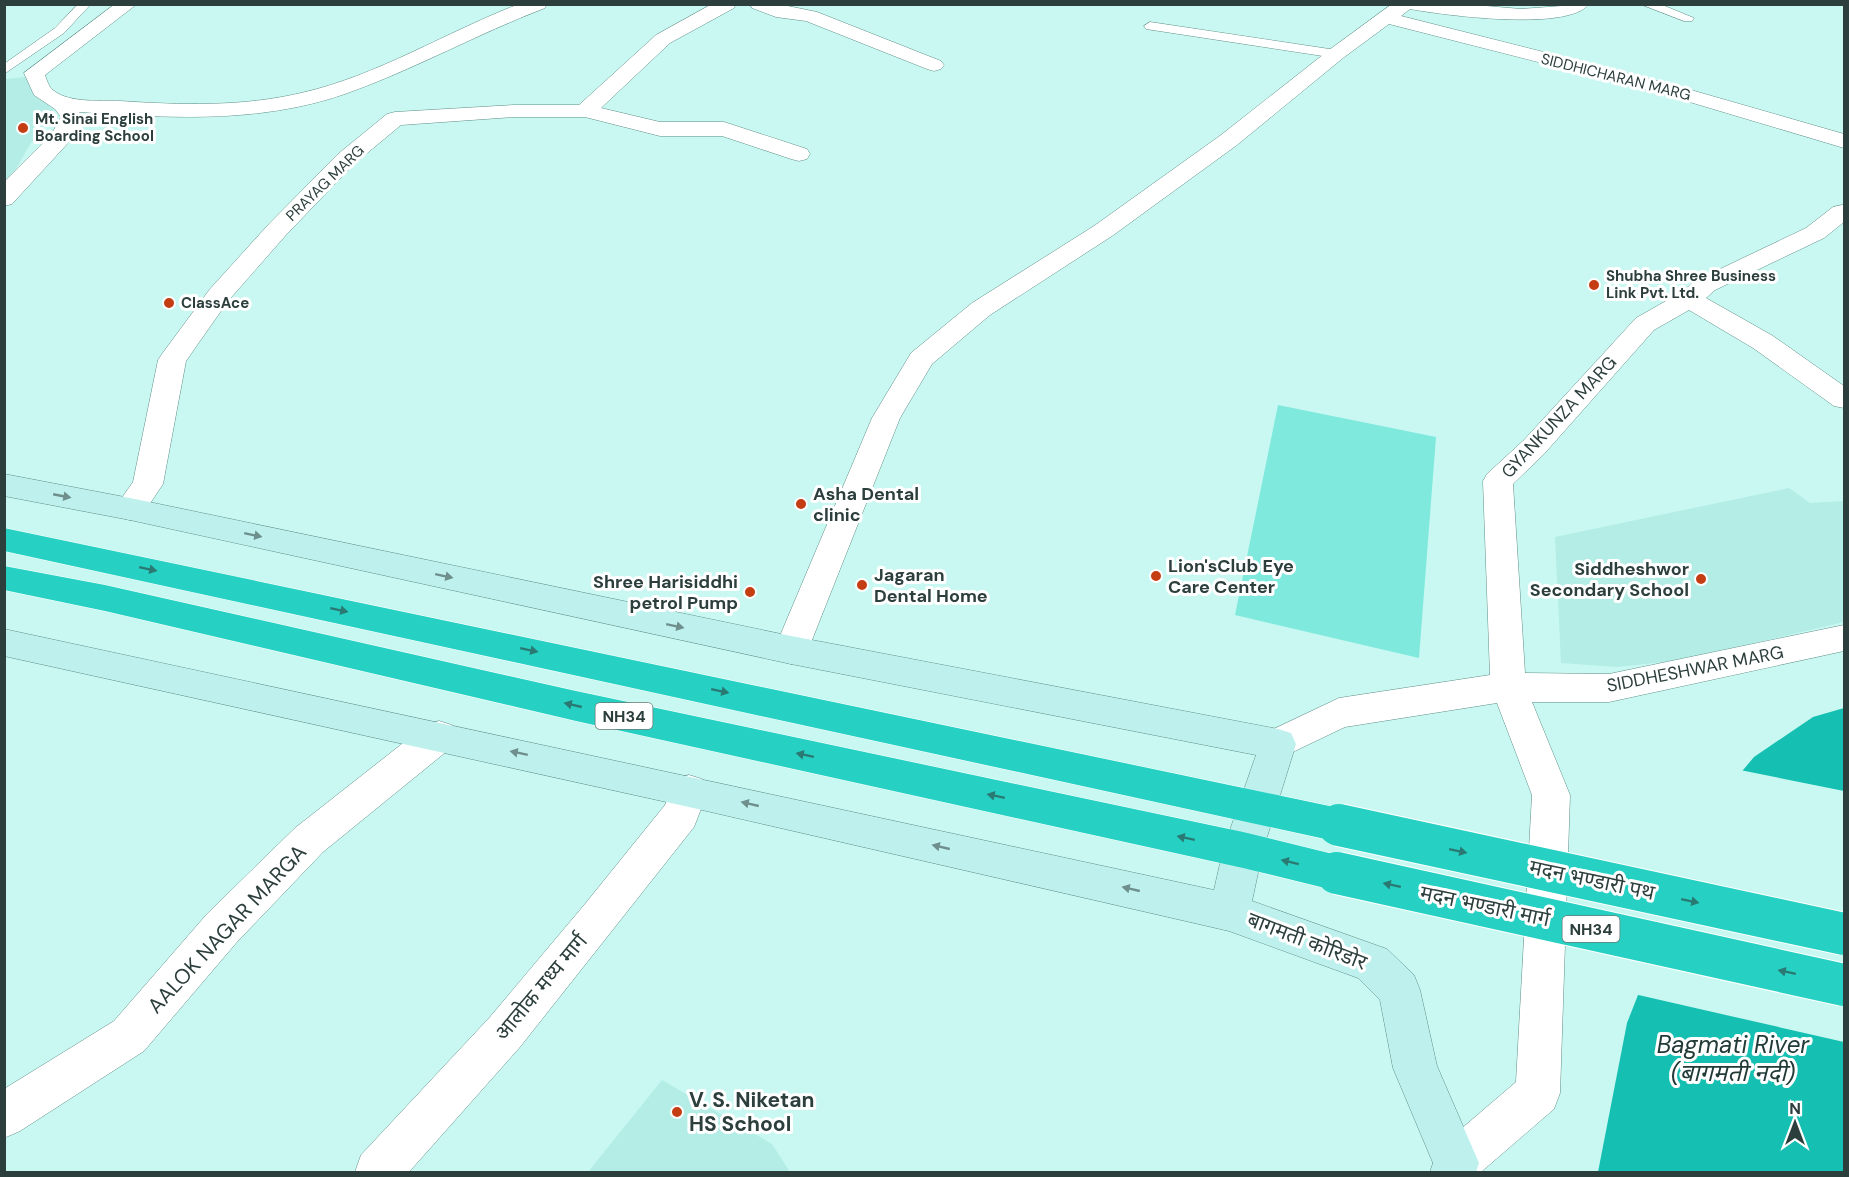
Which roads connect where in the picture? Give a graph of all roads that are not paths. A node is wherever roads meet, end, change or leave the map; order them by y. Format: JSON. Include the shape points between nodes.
{"nodes":[{"id":1,"x":85,"y":4,"type":"edge"},
{"id":2,"x":128,"y":4,"type":"edge"},
{"id":3,"x":538,"y":4,"type":"edge"},
{"id":4,"x":727,"y":4,"type":"edge"},
{"id":5,"x":759,"y":4,"type":"edge"},
{"id":6,"x":1413,"y":4,"type":"edge"},
{"id":7,"x":1580,"y":4,"type":"edge"},
{"id":8,"x":1647,"y":4,"type":"edge"},
{"id":9,"x":1396,"y":11,"type":"edge"},
{"id":10,"x":1688,"y":18,"type":"dead end"},
{"id":11,"x":1150,"y":26,"type":"dead end"},
{"id":12,"x":1336,"y":54,"type":"junction"},
{"id":13,"x":934,"y":65,"type":"dead end"},
{"id":14,"x":4,"y":70,"type":"edge"},
{"id":15,"x":63,"y":104,"type":"junction"},
{"id":16,"x":585,"y":111,"type":"junction"},
{"id":17,"x":1845,"y":141,"type":"edge"},
{"id":18,"x":799,"y":154,"type":"dead end"},
{"id":19,"x":4,"y":200,"type":"edge"},
{"id":20,"x":1842,"y":212,"type":"dead end"},
{"id":21,"x":1689,"y":299,"type":"junction"},
{"id":22,"x":1845,"y":399,"type":"edge"},
{"id":23,"x":4,"y":484,"type":"edge"},
{"id":24,"x":130,"y":509,"type":"junction"},
{"id":25,"x":4,"y":539,"type":"edge"},
{"id":26,"x":4,"y":578,"type":"edge"},
{"id":27,"x":1845,"y":638,"type":"edge"},
{"id":28,"x":4,"y":642,"type":"edge"},
{"id":29,"x":791,"y":651,"type":"junction"},
{"id":30,"x":1508,"y":687,"type":"junction"},
{"id":31,"x":440,"y":736,"type":"junction"},
{"id":32,"x":1278,"y":744,"type":"junction"},
{"id":33,"x":689,"y":791,"type":"junction"},
{"id":34,"x":1257,"y":806,"type":"junction"},
{"id":35,"x":1244,"y":850,"type":"junction"},
{"id":36,"x":1229,"y":912,"type":"junction"},
{"id":37,"x":1845,"y":934,"type":"edge"},
{"id":38,"x":1845,"y":985,"type":"edge"},
{"id":39,"x":4,"y":1115,"type":"edge"},
{"id":40,"x":1454,"y":1168,"type":"edge"},
{"id":41,"x":378,"y":1173,"type":"edge"}],
"edges":[{"from":1,"to":14,"type":"lane","via":[[65,26]]},
{"from":2,"to":15,"type":"street","via":[[34,74],[41,90]]},
{"from":3,"to":15,"type":"street","via":[[388,70],[305,99],[254,107],[202,109]]},
{"from":4,"to":16,"type":"street","via":[[663,39]]},
{"from":5,"to":13,"type":"street","via":[[783,13],[810,16]]},
{"from":6,"to":7,"type":"street","via":[[1497,13],[1569,10]]},
{"from":8,"to":10,"type":"lane"},
{"from":9,"to":12,"type":"street"},
{"from":9,"to":17,"type":"street","name":"SIDDHICHARAN MARG"},
{"from":11,"to":12,"type":"lane"},
{"from":12,"to":29,"type":"street","via":[[1229,140],[1103,231],[981,309],[921,359],[886,418]]},
{"from":15,"to":19,"type":"street","via":[[72,117],[60,138]]},
{"from":16,"to":18,"type":"street","name":"PRAYAG MARG","via":[[660,129],[724,129]]},
{"from":16,"to":24,"type":"street","name":"PRAYAG MARG","via":[[394,119],[346,159],[219,295],[172,360],[148,484]]},
{"from":20,"to":21,"type":"street","name":"GYANKUNZA MARG","via":[[1815,233],[1706,285]]},
{"from":21,"to":22,"type":"street","via":[[1763,342]]},
{"from":21,"to":30,"type":"street","name":"GYANKUNZA MARG","via":[[1645,324],[1534,447],[1498,481]]},
{"from":23,"to":24,"type":"street","one_way":true},
{"from":24,"to":29,"type":"street","one_way":true},
{"from":25,"to":34,"type":"highway","number":"NH34","one_way":true},
{"from":35,"to":26,"type":"highway","number":"NH34","one_way":true},
{"from":27,"to":30,"type":"street","name":"SIDDHESHWAR MARG","via":[[1609,688]]},
{"from":28,"to":31,"type":"street","name":"बागमती कोरिडोर"},
{"from":29,"to":32,"type":"street"},
{"from":30,"to":32,"type":"street","via":[[1339,712]]},
{"from":30,"to":40,"type":"street","name":"GYANKUNZA MARG","via":[[1551,795],[1538,1093]]},
{"from":33,"to":31,"type":"street","name":"बागमती कोरिडोर","one_way":true},
{"from":31,"to":39,"type":"street","name":"AALOK NAGAR MARGA","via":[[309,840],[222,928],[129,1036]]},
{"from":32,"to":34,"type":"street"},
{"from":36,"to":33,"type":"street","name":"बागमती कोरिडोर","one_way":true},
{"from":33,"to":41,"type":"street","name":"आलोक मध्य मार्ग","via":[[680,815],[505,1032]]},
{"from":34,"to":35,"type":"street"},
{"from":34,"to":37,"type":"highway","name":"मदन भण्डारी पथ","number":"NH34","one_way":true,"bridge":true},
{"from":35,"to":36,"type":"street"},
{"from":38,"to":35,"type":"highway","name":"मदन भण्डारी मार्ग","number":"NH34","one_way":true,"bridge":true},
{"from":36,"to":40,"type":"street","name":"बागमती कोरिडोर","via":[[1372,963],[1399,990],[1415,1068]]}]}
